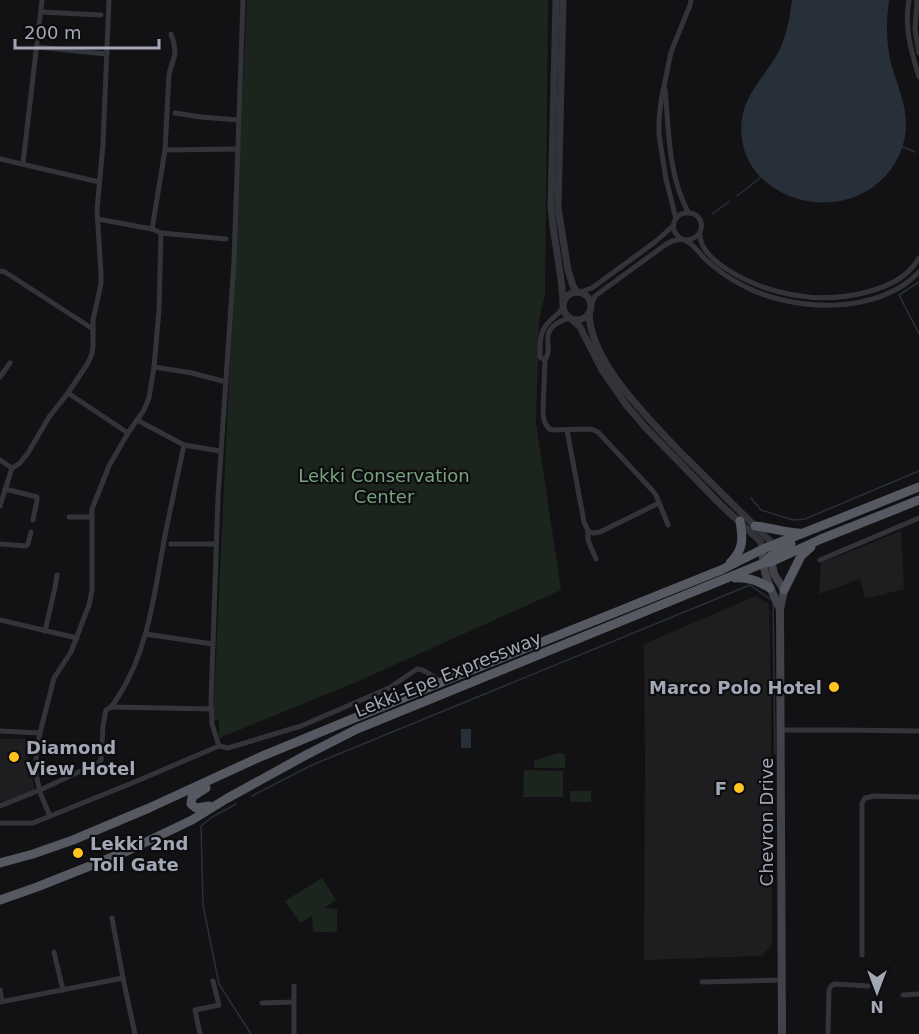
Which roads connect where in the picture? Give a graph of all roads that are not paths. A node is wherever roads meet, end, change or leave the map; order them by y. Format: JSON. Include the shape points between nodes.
{"nodes":[{"id":1,"x":42,"y":0,"type":"edge"},
{"id":2,"x":109,"y":0,"type":"edge"},
{"id":3,"x":243,"y":0,"type":"edge"},
{"id":4,"x":556,"y":0,"type":"edge"},
{"id":5,"x":563,"y":0,"type":"edge"},
{"id":6,"x":691,"y":0,"type":"edge"},
{"id":7,"x":909,"y":0,"type":"edge"},
{"id":8,"x":917,"y":0,"type":"edge"},
{"id":9,"x":41,"y":12,"type":"junction"},
{"id":10,"x":101,"y":15,"type":"dead end"},
{"id":11,"x":171,"y":34,"type":"dead end"},
{"id":12,"x":37,"y":48,"type":"junction"},
{"id":13,"x":919,"y":53,"type":"edge"},
{"id":14,"x":107,"y":54,"type":"junction"},
{"id":15,"x":919,"y":77,"type":"edge"},
{"id":16,"x":664,"y":84,"type":"junction"},
{"id":17,"x":175,"y":112,"type":"dead end"},
{"id":18,"x":238,"y":120,"type":"junction"},
{"id":19,"x":238,"y":149,"type":"junction"},
{"id":20,"x":165,"y":150,"type":"junction"},
{"id":21,"x":0,"y":159,"type":"edge"},
{"id":22,"x":23,"y":163,"type":"junction"},
{"id":23,"x":99,"y":182,"type":"junction"},
{"id":24,"x":688,"y":213,"type":"junction"},
{"id":25,"x":98,"y":219,"type":"junction"},
{"id":26,"x":676,"y":219,"type":"junction"},
{"id":27,"x":673,"y":226,"type":"junction"},
{"id":28,"x":152,"y":229,"type":"junction"},
{"id":29,"x":700,"y":232,"type":"junction"},
{"id":30,"x":161,"y":233,"type":"junction"},
{"id":31,"x":226,"y":239,"type":"dead end"},
{"id":32,"x":683,"y":240,"type":"junction"},
{"id":33,"x":919,"y":258,"type":"edge"},
{"id":34,"x":0,"y":271,"type":"edge"},
{"id":35,"x":919,"y":272,"type":"edge"},
{"id":36,"x":579,"y":292,"type":"junction"},
{"id":37,"x":563,"y":305,"type":"junction"},
{"id":38,"x":590,"y":309,"type":"junction"},
{"id":39,"x":571,"y":319,"type":"junction"},
{"id":40,"x":93,"y":329,"type":"junction"},
{"id":41,"x":545,"y":360,"type":"junction"},
{"id":42,"x":10,"y":363,"type":"dead end"},
{"id":43,"x":154,"y":367,"type":"junction"},
{"id":44,"x":0,"y":377,"type":"edge"},
{"id":45,"x":226,"y":382,"type":"junction"},
{"id":46,"x":68,"y":393,"type":"junction"},
{"id":47,"x":137,"y":420,"type":"junction"},
{"id":48,"x":567,"y":430,"type":"junction"},
{"id":49,"x":128,"y":433,"type":"junction"},
{"id":50,"x":184,"y":445,"type":"junction"},
{"id":51,"x":220,"y":451,"type":"junction"},
{"id":52,"x":0,"y":460,"type":"edge"},
{"id":53,"x":12,"y":468,"type":"junction"},
{"id":54,"x":919,"y":488,"type":"edge"},
{"id":55,"x":5,"y":489,"type":"junction"},
{"id":56,"x":919,"y":500,"type":"edge"},
{"id":57,"x":659,"y":503,"type":"junction"},
{"id":58,"x":0,"y":506,"type":"edge"},
{"id":59,"x":872,"y":507,"type":"junction"},
{"id":60,"x":69,"y":517,"type":"dead end"},
{"id":61,"x":92,"y":517,"type":"junction"},
{"id":62,"x":919,"y":518,"type":"edge"},
{"id":63,"x":33,"y":520,"type":"dead end"},
{"id":64,"x":740,"y":521,"type":"junction"},
{"id":65,"x":668,"y":525,"type":"dead end"},
{"id":66,"x":755,"y":526,"type":"junction"},
{"id":67,"x":588,"y":531,"type":"junction"},
{"id":68,"x":31,"y":532,"type":"dead end"},
{"id":69,"x":807,"y":532,"type":"junction"},
{"id":70,"x":820,"y":539,"type":"junction"},
{"id":71,"x":0,"y":544,"type":"edge"},
{"id":72,"x":171,"y":544,"type":"dead end"},
{"id":73,"x":216,"y":544,"type":"junction"},
{"id":74,"x":767,"y":556,"type":"junction"},
{"id":75,"x":596,"y":559,"type":"dead end"},
{"id":76,"x":820,"y":560,"type":"dead end"},
{"id":77,"x":721,"y":570,"type":"junction"},
{"id":78,"x":57,"y":575,"type":"dead end"},
{"id":79,"x":729,"y":578,"type":"junction"},
{"id":80,"x":770,"y":588,"type":"junction"},
{"id":81,"x":784,"y":590,"type":"junction"},
{"id":82,"x":689,"y":594,"type":"junction"},
{"id":83,"x":780,"y":609,"type":"junction"},
{"id":84,"x":0,"y":620,"type":"edge"},
{"id":85,"x":45,"y":631,"type":"junction"},
{"id":86,"x":145,"y":634,"type":"junction"},
{"id":87,"x":77,"y":638,"type":"junction"},
{"id":88,"x":213,"y":644,"type":"junction"},
{"id":89,"x":426,"y":671,"type":"junction"},
{"id":90,"x":442,"y":682,"type":"junction"},
{"id":91,"x":426,"y":689,"type":"junction"},
{"id":92,"x":112,"y":707,"type":"junction"},
{"id":93,"x":211,"y":709,"type":"junction"},
{"id":94,"x":780,"y":730,"type":"junction"},
{"id":95,"x":0,"y":731,"type":"edge"},
{"id":96,"x":919,"y":731,"type":"edge"},
{"id":97,"x":40,"y":734,"type":"junction"},
{"id":98,"x":219,"y":746,"type":"junction"},
{"id":99,"x":227,"y":773,"type":"junction"},
{"id":100,"x":40,"y":790,"type":"junction"},
{"id":101,"x":919,"y":797,"type":"edge"},
{"id":102,"x":226,"y":799,"type":"junction"},
{"id":103,"x":0,"y":806,"type":"edge"},
{"id":104,"x":50,"y":816,"type":"junction"},
{"id":105,"x":0,"y":823,"type":"edge"},
{"id":106,"x":0,"y":863,"type":"edge"},
{"id":107,"x":0,"y":900,"type":"edge"},
{"id":108,"x":112,"y":918,"type":"dead end"},
{"id":109,"x":54,"y":952,"type":"dead end"},
{"id":110,"x":862,"y":955,"type":"dead end"},
{"id":111,"x":123,"y":978,"type":"junction"},
{"id":112,"x":782,"y":980,"type":"junction"},
{"id":113,"x":213,"y":981,"type":"dead end"},
{"id":114,"x":702,"y":982,"type":"dead end"},
{"id":115,"x":294,"y":986,"type":"dead end"},
{"id":116,"x":868,"y":986,"type":"dead end"},
{"id":117,"x":0,"y":990,"type":"edge"},
{"id":118,"x":63,"y":990,"type":"junction"},
{"id":119,"x":919,"y":994,"type":"edge"},
{"id":120,"x":903,"y":995,"type":"dead end"},
{"id":121,"x":1,"y":1002,"type":"edge"},
{"id":122,"x":294,"y":1002,"type":"junction"},
{"id":123,"x":262,"y":1003,"type":"dead end"},
{"id":124,"x":135,"y":1034,"type":"edge"},
{"id":125,"x":200,"y":1034,"type":"edge"},
{"id":126,"x":294,"y":1034,"type":"edge"},
{"id":127,"x":782,"y":1034,"type":"edge"},
{"id":128,"x":828,"y":1034,"type":"edge"}],
"edges":[{"from":1,"to":9,"type":"street"},
{"from":2,"to":14,"type":"street"},
{"from":3,"to":18,"type":"street"},
{"from":4,"to":37,"type":"street","via":[[551,206]]},
{"from":5,"to":36,"type":"street","via":[[558,208],[568,270]]},
{"from":6,"to":16,"type":"street","via":[[671,52]]},
{"from":7,"to":15,"type":"street","via":[[908,40]]},
{"from":8,"to":13,"type":"street","via":[[915,29]]},
{"from":9,"to":10,"type":"street"},
{"from":9,"to":12,"type":"street"},
{"from":11,"to":20,"type":"street","via":[[175,54],[169,74]]},
{"from":12,"to":14,"type":"street"},
{"from":12,"to":22,"type":"street"},
{"from":14,"to":23,"type":"street"},
{"from":16,"to":24,"type":"street","via":[[674,176]]},
{"from":16,"to":26,"type":"street","via":[[659,135]]},
{"from":17,"to":18,"type":"street"},
{"from":18,"to":19,"type":"street"},
{"from":19,"to":20,"type":"street"},
{"from":19,"to":45,"type":"street"},
{"from":20,"to":28,"type":"street"},
{"from":21,"to":22,"type":"street"},
{"from":22,"to":23,"type":"street"},
{"from":23,"to":25,"type":"street"},
{"from":24,"to":26,"type":"street"},
{"from":24,"to":29,"type":"street","via":[[699,219]]},
{"from":25,"to":28,"type":"street"},
{"from":25,"to":40,"type":"street","via":[[101,284]]},
{"from":26,"to":27,"type":"street"},
{"from":27,"to":32,"type":"street"},
{"from":27,"to":36,"type":"street","via":[[592,288]]},
{"from":28,"to":30,"type":"street"},
{"from":29,"to":32,"type":"street","via":[[694,239]]},
{"from":29,"to":33,"type":"street","via":[[701,243],[715,261],[739,276],[792,295],[840,298],[886,287],[907,273]]},
{"from":30,"to":31,"type":"street"},
{"from":30,"to":43,"type":"street"},
{"from":32,"to":35,"type":"street","via":[[733,280],[788,302],[827,305],[867,300],[898,288]]},
{"from":32,"to":38,"type":"street","via":[[672,241],[628,271],[595,296]]},
{"from":34,"to":40,"type":"street"},
{"from":36,"to":37,"type":"street","via":[[568,295]]},
{"from":36,"to":38,"type":"street","via":[[587,296]]},
{"from":37,"to":39,"type":"street","via":[[564,313]]},
{"from":37,"to":41,"type":"street","via":[[546,324],[541,337],[540,357]]},
{"from":38,"to":39,"type":"street","via":[[583,319]]},
{"from":38,"to":66,"type":"street","via":[[590,327],[596,343],[627,394]]},
{"from":39,"to":41,"type":"street","via":[[551,328]]},
{"from":39,"to":64,"type":"street","via":[[580,327],[602,370],[627,406]]},
{"from":40,"to":46,"type":"street","via":[[92,354]]},
{"from":41,"to":48,"type":"street","via":[[543,418],[551,430]]},
{"from":42,"to":44,"type":"street"},
{"from":43,"to":45,"type":"street"},
{"from":43,"to":47,"type":"street","via":[[149,398]]},
{"from":45,"to":51,"type":"street"},
{"from":46,"to":49,"type":"street"},
{"from":46,"to":53,"type":"street","via":[[28,453]]},
{"from":47,"to":49,"type":"street"},
{"from":47,"to":50,"type":"street"},
{"from":48,"to":57,"type":"street","via":[[598,432],[652,490]]},
{"from":48,"to":67,"type":"street"},
{"from":49,"to":61,"type":"street","via":[[109,466]]},
{"from":50,"to":51,"type":"street"},
{"from":50,"to":86,"type":"street"},
{"from":51,"to":73,"type":"street"},
{"from":52,"to":53,"type":"street"},
{"from":53,"to":55,"type":"street"},
{"from":54,"to":59,"type":"highway","name":"Lekki-Epe Expressway"},
{"from":55,"to":58,"type":"street"},
{"from":55,"to":63,"type":"street","via":[[37,497]]},
{"from":56,"to":70,"type":"highway","name":"Lekki-Epe Expressway"},
{"from":57,"to":65,"type":"street"},
{"from":57,"to":67,"type":"street","via":[[600,532]]},
{"from":59,"to":69,"type":"highway","name":"Lekki-Epe Expressway"},
{"from":59,"to":74,"type":"highway","via":[[861,516]]},
{"from":60,"to":61,"type":"street"},
{"from":61,"to":87,"type":"street","via":[[92,591]]},
{"from":62,"to":76,"type":"street"},
{"from":64,"to":74,"type":"street","via":[[760,541]]},
{"from":64,"to":77,"type":"highway","via":[[741,549]]},
{"from":66,"to":69,"type":"highway","via":[[789,533]]},
{"from":66,"to":74,"type":"street","via":[[770,541]]},
{"from":67,"to":75,"type":"street"},
{"from":68,"to":71,"type":"street","via":[[26,546]]},
{"from":69,"to":74,"type":"highway","name":"Lekki-Epe Expressway"},
{"from":70,"to":74,"type":"highway","name":"Lekki-Epe Expressway"},
{"from":70,"to":81,"type":"highway","via":[[801,556]]},
{"from":72,"to":73,"type":"street"},
{"from":73,"to":88,"type":"street"},
{"from":74,"to":77,"type":"highway","name":"Lekki-Epe Expressway"},
{"from":74,"to":79,"type":"highway","name":"Lekki-Epe Expressway"},
{"from":74,"to":80,"type":"main road","name":"Chevron Drive","via":[[765,575]]},
{"from":74,"to":81,"type":"main road"},
{"from":74,"to":82,"type":"highway","via":[[694,588]]},
{"from":77,"to":90,"type":"highway","name":"Lekki-Epe Expressway"},
{"from":78,"to":85,"type":"street"},
{"from":79,"to":80,"type":"highway","via":[[750,578]]},
{"from":79,"to":82,"type":"highway","name":"Lekki-Epe Expressway"},
{"from":80,"to":83,"type":"main road","name":"Chevron Drive"},
{"from":81,"to":83,"type":"main road","name":"Chevron Drive"},
{"from":82,"to":102,"type":"highway","name":"Lekki-Epe Expressway","via":[[357,729]]},
{"from":83,"to":94,"type":"main road","name":"Chevron Drive"},
{"from":84,"to":85,"type":"street"},
{"from":85,"to":87,"type":"street"},
{"from":86,"to":88,"type":"street"},
{"from":86,"to":92,"type":"street","via":[[136,663]]},
{"from":87,"to":97,"type":"street","via":[[54,678]]},
{"from":88,"to":93,"type":"street"},
{"from":89,"to":90,"type":"street"},
{"from":89,"to":91,"type":"street"},
{"from":89,"to":98,"type":"street","via":[[417,669],[389,688],[301,726],[228,748]]},
{"from":90,"to":91,"type":"highway","name":"Lekki-Epe Expressway"},
{"from":91,"to":99,"type":"highway","name":"Lekki-Epe Expressway"},
{"from":92,"to":93,"type":"street"},
{"from":92,"to":100,"type":"street","via":[[106,710],[102,760]]},
{"from":93,"to":98,"type":"street"},
{"from":94,"to":96,"type":"street"},
{"from":94,"to":112,"type":"main road","name":"Chevron Drive"},
{"from":95,"to":97,"type":"street"},
{"from":97,"to":100,"type":"street","via":[[36,755]]},
{"from":98,"to":104,"type":"street"},
{"from":99,"to":102,"type":"highway","via":[[192,797],[191,804],[200,808]]},
{"from":99,"to":106,"type":"highway","name":"Lekki-Epe Expressway","via":[[73,840]]},
{"from":100,"to":103,"type":"street"},
{"from":100,"to":104,"type":"street"},
{"from":101,"to":110,"type":"street","via":[[875,796],[862,803]]},
{"from":102,"to":107,"type":"highway","name":"Lekki-Epe Expressway","via":[[125,852]]},
{"from":104,"to":105,"type":"street","via":[[33,823]]},
{"from":108,"to":111,"type":"street"},
{"from":109,"to":118,"type":"street"},
{"from":111,"to":118,"type":"street"},
{"from":111,"to":124,"type":"street"},
{"from":112,"to":114,"type":"street"},
{"from":112,"to":127,"type":"main road","name":"Chevron Drive"},
{"from":113,"to":125,"type":"street","via":[[219,1005],[195,1010]]},
{"from":115,"to":122,"type":"street"},
{"from":116,"to":128,"type":"street","via":[[831,986]]},
{"from":117,"to":121,"type":"street"},
{"from":118,"to":121,"type":"street"},
{"from":119,"to":120,"type":"street"},
{"from":122,"to":123,"type":"street"},
{"from":122,"to":126,"type":"street"}]}
